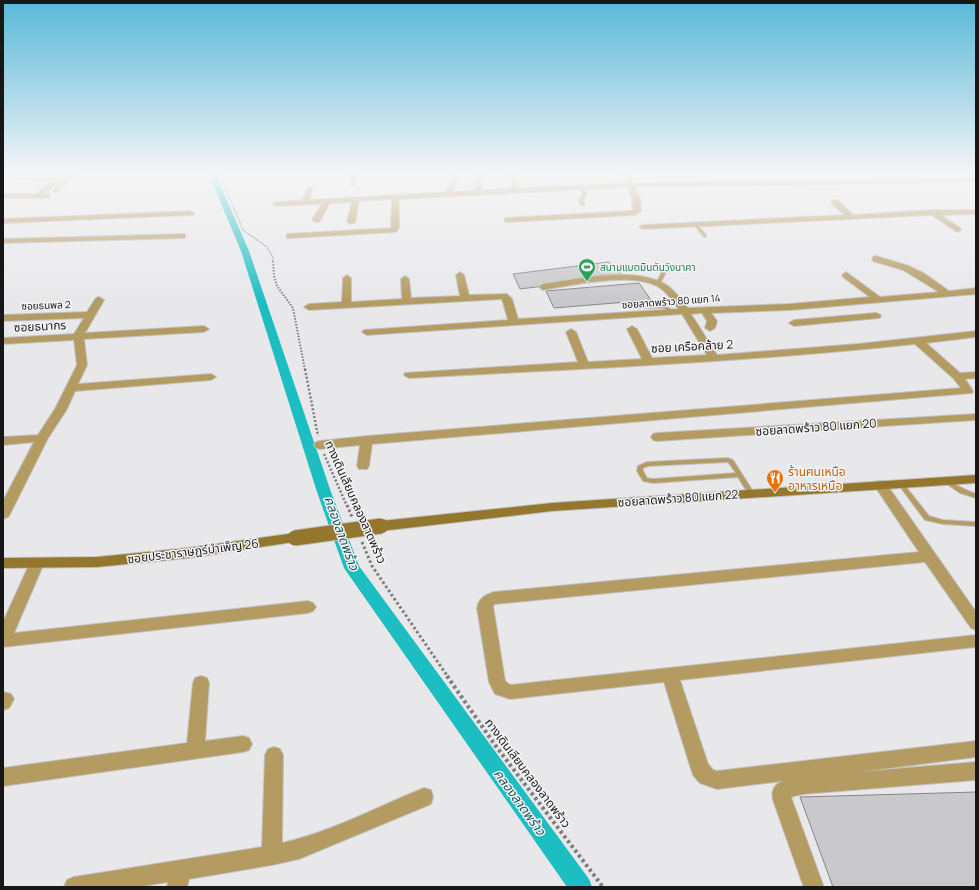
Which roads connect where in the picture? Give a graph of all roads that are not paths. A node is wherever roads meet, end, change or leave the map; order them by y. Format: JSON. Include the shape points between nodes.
{"nodes":[{"id":1,"x":156,"y":217,"type":"edge"},
{"id":2,"x":318,"y":217,"type":"edge"},
{"id":3,"x":352,"y":217,"type":"edge"},
{"id":4,"x":395,"y":217,"type":"edge"},
{"id":5,"x":569,"y":217,"type":"edge"},
{"id":6,"x":851,"y":217,"type":"joint"},
{"id":7,"x":860,"y":217,"type":"edge"},
{"id":8,"x":937,"y":217,"type":"edge"},
{"id":9,"x":316,"y":220,"type":"dead end"},
{"id":10,"x":508,"y":220,"type":"dead end"},
{"id":11,"x":3,"y":221,"type":"edge"},
{"id":12,"x":351,"y":222,"type":"dead end"},
{"id":13,"x":95,"y":223,"type":"junction"},
{"id":14,"x":696,"y":225,"type":"junction"},
{"id":15,"x":643,"y":227,"type":"dead end"},
{"id":16,"x":957,"y":230,"type":"dead end"},
{"id":17,"x":182,"y":236,"type":"dead end"},
{"id":18,"x":290,"y":236,"type":"dead end"},
{"id":19,"x":705,"y":236,"type":"dead end"},
{"id":20,"x":84,"y":239,"type":"junction"},
{"id":21,"x":3,"y":241,"type":"edge"},
{"id":22,"x":876,"y":259,"type":"dead end"},
{"id":23,"x":664,"y":267,"type":"dead end"},
{"id":24,"x":460,"y":275,"type":"dead end"},
{"id":25,"x":846,"y":275,"type":"dead end"},
{"id":26,"x":347,"y":278,"type":"dead end"},
{"id":27,"x":405,"y":279,"type":"dead end"},
{"id":28,"x":658,"y":283,"type":"junction"},
{"id":29,"x":543,"y":286,"type":"dead end"},
{"id":30,"x":976,"y":291,"type":"edge"},
{"id":31,"x":948,"y":294,"type":"junction"},
{"id":32,"x":465,"y":298,"type":"junction"},
{"id":33,"x":99,"y":300,"type":"dead end"},
{"id":34,"x":879,"y":300,"type":"junction"},
{"id":35,"x":407,"y":301,"type":"junction"},
{"id":36,"x":346,"y":304,"type":"junction"},
{"id":37,"x":827,"y":304,"type":"junction"},
{"id":38,"x":634,"y":306,"type":"dead end"},
{"id":39,"x":308,"y":307,"type":"dead end"},
{"id":40,"x":705,"y":310,"type":"junction"},
{"id":41,"x":680,"y":311,"type":"junction"},
{"id":42,"x":90,"y":315,"type":"junction"},
{"id":43,"x":876,"y":316,"type":"dead end"},
{"id":44,"x":3,"y":318,"type":"edge"},
{"id":45,"x":844,"y":319,"type":"junction"},
{"id":46,"x":514,"y":323,"type":"junction"},
{"id":47,"x":794,"y":323,"type":"dead end"},
{"id":48,"x":710,"y":328,"type":"dead end"},
{"id":49,"x":204,"y":329,"type":"dead end"},
{"id":50,"x":632,"y":329,"type":"dead end"},
{"id":51,"x":366,"y":332,"type":"dead end"},
{"id":52,"x":571,"y":332,"type":"dead end"},
{"id":53,"x":976,"y":334,"type":"edge"},
{"id":54,"x":78,"y":336,"type":"junction"},
{"id":55,"x":917,"y":340,"type":"junction"},
{"id":56,"x":3,"y":341,"type":"edge"},
{"id":57,"x":714,"y":358,"type":"junction"},
{"id":58,"x":649,"y":362,"type":"junction"},
{"id":59,"x":584,"y":365,"type":"junction"},
{"id":60,"x":408,"y":375,"type":"dead end"},
{"id":61,"x":976,"y":375,"type":"edge"},
{"id":62,"x":957,"y":376,"type":"junction"},
{"id":63,"x":211,"y":377,"type":"dead end"},
{"id":64,"x":72,"y":388,"type":"junction"},
{"id":65,"x":976,"y":417,"type":"edge"},
{"id":66,"x":657,"y":437,"type":"dead end"},
{"id":67,"x":42,"y":438,"type":"junction"},
{"id":68,"x":367,"y":440,"type":"junction"},
{"id":69,"x":3,"y":441,"type":"edge"},
{"id":70,"x":320,"y":445,"type":"road end"},
{"id":71,"x":363,"y":466,"type":"dead end"},
{"id":72,"x":740,"y":476,"type":"junction"},
{"id":73,"x":976,"y":479,"type":"edge"},
{"id":74,"x":946,"y":481,"type":"junction"},
{"id":75,"x":900,"y":483,"type":"junction"},
{"id":76,"x":880,"y":485,"type":"junction"},
{"id":77,"x":751,"y":493,"type":"junction"},
{"id":78,"x":976,"y":496,"type":"edge"},
{"id":79,"x":3,"y":514,"type":"edge"},
{"id":80,"x":976,"y":524,"type":"edge"},
{"id":81,"x":381,"y":526,"type":"joint"},
{"id":82,"x":929,"y":556,"type":"junction"},
{"id":83,"x":3,"y":563,"type":"edge"},
{"id":84,"x":37,"y":563,"type":"junction"},
{"id":85,"x":308,"y":607,"type":"dead end"},
{"id":86,"x":976,"y":624,"type":"edge"},
{"id":87,"x":3,"y":641,"type":"edge"},
{"id":88,"x":976,"y":642,"type":"edge"},
{"id":89,"x":670,"y":675,"type":"junction"},
{"id":90,"x":201,"y":683,"type":"dead end"},
{"id":91,"x":243,"y":744,"type":"dead end"},
{"id":92,"x":976,"y":749,"type":"edge"},
{"id":93,"x":195,"y":750,"type":"junction"},
{"id":94,"x":274,"y":755,"type":"dead end"},
{"id":95,"x":976,"y":771,"type":"edge"},
{"id":96,"x":3,"y":777,"type":"edge"},
{"id":97,"x":424,"y":797,"type":"dead end"},
{"id":98,"x":272,"y":855,"type":"junction"},
{"id":99,"x":178,"y":878,"type":"edge"},
{"id":100,"x":813,"y":885,"type":"dead end"},
{"id":101,"x":74,"y":887,"type":"edge"}],
"edges":[{"from":1,"to":13,"type":"street"},
{"from":2,"to":9,"type":"street"},
{"from":3,"to":12,"type":"street"},
{"from":4,"to":18,"type":"street","via":[[393,230]]},
{"from":5,"to":10,"type":"street"},
{"from":6,"to":7,"type":"street"},
{"from":6,"to":14,"type":"street"},
{"from":8,"to":16,"type":"street"},
{"from":11,"to":13,"type":"street"},
{"from":13,"to":20,"type":"street"},
{"from":14,"to":15,"type":"street"},
{"from":14,"to":19,"type":"lane"},
{"from":17,"to":20,"type":"street"},
{"from":20,"to":21,"type":"street"},
{"from":22,"to":31,"type":"street","via":[[907,267]]},
{"from":23,"to":28,"type":"lane"},
{"from":24,"to":32,"type":"street"},
{"from":25,"to":34,"type":"street"},
{"from":26,"to":36,"type":"street"},
{"from":27,"to":35,"type":"street"},
{"from":28,"to":29,"type":"street","via":[[622,278]]},
{"from":28,"to":41,"type":"street","via":[[671,293]]},
{"from":30,"to":31,"type":"street","name":"ซอยลาดพร้าว 80 แยก 14"},
{"from":31,"to":34,"type":"street","name":"ซอยลาดพร้าว 80 แยก 14"},
{"from":32,"to":35,"type":"street"},
{"from":32,"to":46,"type":"street","via":[[504,296]]},
{"from":33,"to":42,"type":"street"},
{"from":34,"to":37,"type":"street","name":"ซอยลาดพร้าว 80 แยก 14"},
{"from":35,"to":36,"type":"street"},
{"from":36,"to":39,"type":"street"},
{"from":37,"to":40,"type":"street","name":"ซอยลาดพร้าว 80 แยก 14"},
{"from":37,"to":45,"type":"street"},
{"from":38,"to":41,"type":"lane","via":[[664,307]]},
{"from":40,"to":41,"type":"street","name":"ซอยลาดพร้าว 80 แยก 14"},
{"from":40,"to":48,"type":"street","via":[[712,321]]},
{"from":41,"to":46,"type":"street","name":"ซอยลาดพร้าว 80 แยก 14"},
{"from":41,"to":57,"type":"street"},
{"from":42,"to":44,"type":"street","name":"ซอยธนพล 2"},
{"from":42,"to":54,"type":"street"},
{"from":43,"to":45,"type":"street"},
{"from":45,"to":47,"type":"street"},
{"from":46,"to":51,"type":"street","name":"ซอยลาดพร้าว 80 แยก 14"},
{"from":49,"to":54,"type":"street","name":"ซอยธนากร"},
{"from":50,"to":58,"type":"street"},
{"from":52,"to":59,"type":"street"},
{"from":53,"to":55,"type":"street","name":"ซอย เครือคล้าย 2"},
{"from":54,"to":56,"type":"street","name":"ซอยธนากร"},
{"from":54,"to":64,"type":"street","via":[[82,365]]},
{"from":55,"to":57,"type":"street","name":"ซอย เครือคล้าย 2"},
{"from":55,"to":62,"type":"street"},
{"from":57,"to":58,"type":"street","name":"ซอย เครือคล้าย 2"},
{"from":58,"to":59,"type":"street","name":"ซอย เครือคล้าย 2"},
{"from":59,"to":60,"type":"street","name":"ซอย เครือคล้าย 2"},
{"from":61,"to":62,"type":"street"},
{"from":62,"to":68,"type":"street","via":[[968,391]]},
{"from":63,"to":64,"type":"street"},
{"from":64,"to":67,"type":"street"},
{"from":65,"to":66,"type":"street","name":"ซอยลาดพร้าว 80 แยก 20"},
{"from":67,"to":69,"type":"street"},
{"from":67,"to":79,"type":"street"},
{"from":68,"to":70,"type":"street"},
{"from":68,"to":71,"type":"street"},
{"from":72,"to":72,"type":"lane","via":[[728,460],[647,464],[640,467],[645,480],[653,481]]},
{"from":72,"to":77,"type":"lane"},
{"from":73,"to":74,"type":"street","name":"ซอยลาดพร้าว 80 แยก 22"},
{"from":74,"to":75,"type":"street","name":"ซอยลาดพร้าว 80 แยก 22"},
{"from":74,"to":78,"type":"lane"},
{"from":75,"to":76,"type":"street","name":"ซอยลาดพร้าว 80 แยก 22"},
{"from":75,"to":80,"type":"lane","via":[[927,518],[943,522]]},
{"from":76,"to":77,"type":"street","name":"ซอยลาดพร้าว 80 แยก 22"},
{"from":76,"to":82,"type":"street"},
{"from":77,"to":81,"type":"street","name":"ซอยลาดพร้าว 80 แยก 22","via":[[552,507]]},
{"from":81,"to":84,"type":"street","name":"ซอยประชาราษฎร์บำเพ็ญ 26","bridge":true,"via":[[188,553],[97,562]]},
{"from":82,"to":86,"type":"street"},
{"from":82,"to":89,"type":"street","via":[[494,598],[485,603],[497,682],[506,691]]},
{"from":83,"to":84,"type":"street","name":"ซอยประชาราษฎร์บำเพ็ญ 26"},
{"from":84,"to":87,"type":"street"},
{"from":85,"to":87,"type":"street"},
{"from":88,"to":89,"type":"street"},
{"from":89,"to":92,"type":"street","via":[[700,769],[707,777],[717,780]]},
{"from":90,"to":93,"type":"street"},
{"from":91,"to":93,"type":"street"},
{"from":93,"to":96,"type":"street"},
{"from":94,"to":98,"type":"street"},
{"from":95,"to":100,"type":"street","via":[[788,788],[781,793],[782,800]]},
{"from":97,"to":98,"type":"street","via":[[323,840]]},
{"from":98,"to":99,"type":"street"},
{"from":99,"to":101,"type":"street"}]}
